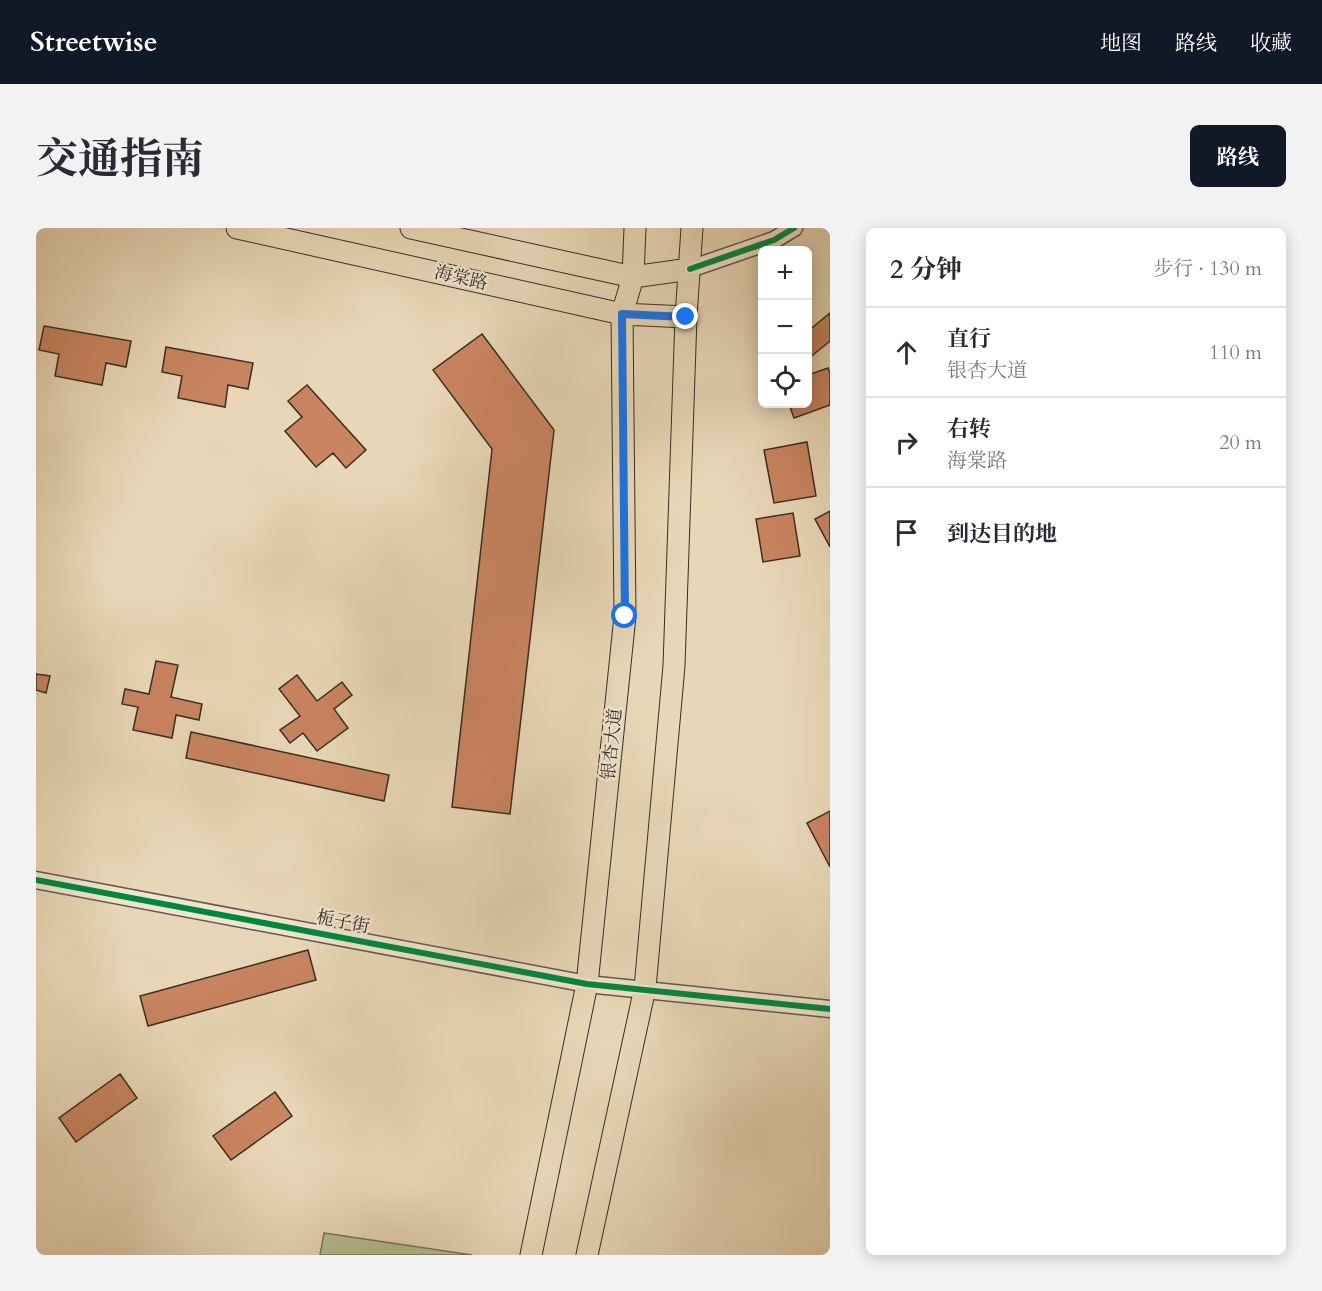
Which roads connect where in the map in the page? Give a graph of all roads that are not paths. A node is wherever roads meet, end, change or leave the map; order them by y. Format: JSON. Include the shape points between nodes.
{"nodes":[{"id":1,"x":237,"y":228,"type":"edge"},
{"id":2,"x":411,"y":228,"type":"edge"},
{"id":3,"x":635,"y":228,"type":"edge"},
{"id":4,"x":692,"y":228,"type":"edge"},
{"id":5,"x":794,"y":228,"type":"edge"},
{"id":6,"x":690,"y":269,"type":"junction"},
{"id":7,"x":633,"y":277,"type":"junction"},
{"id":8,"x":622,"y":314,"type":"junction"},
{"id":9,"x":686,"y":317,"type":"junction"},
{"id":10,"x":36,"y":880,"type":"edge"},
{"id":11,"x":587,"y":984,"type":"junction"},
{"id":12,"x":645,"y":988,"type":"junction"},
{"id":13,"x":830,"y":1009,"type":"edge"},
{"id":14,"x":531,"y":1255,"type":"edge"},
{"id":15,"x":587,"y":1255,"type":"edge"}],
"edges":[{"from":1,"to":8,"type":"main road","name":"海棠路"},
{"from":2,"to":7,"type":"main road","name":"海棠路"},
{"from":3,"to":7,"type":"main road","name":"银杏大道"},
{"from":4,"to":6,"type":"main road"},
{"from":5,"to":6,"type":"street","via":[[774,240]]},
{"from":6,"to":7,"type":"main road","name":"海棠路"},
{"from":6,"to":9,"type":"main road"},
{"from":7,"to":8,"type":"main road","name":"银杏大道"},
{"from":8,"to":9,"type":"main road","name":"海棠路"},
{"from":8,"to":11,"type":"main road","name":"银杏大道","via":[[625,616]]},
{"from":9,"to":12,"type":"main road","via":[[674,666]]},
{"from":10,"to":11,"type":"street","name":"栀子街"},
{"from":11,"to":12,"type":"street","name":"栀子街"},
{"from":11,"to":14,"type":"main road","name":"银杏大道"},
{"from":12,"to":13,"type":"street","name":"栀子街"},
{"from":12,"to":15,"type":"main road"}]}
